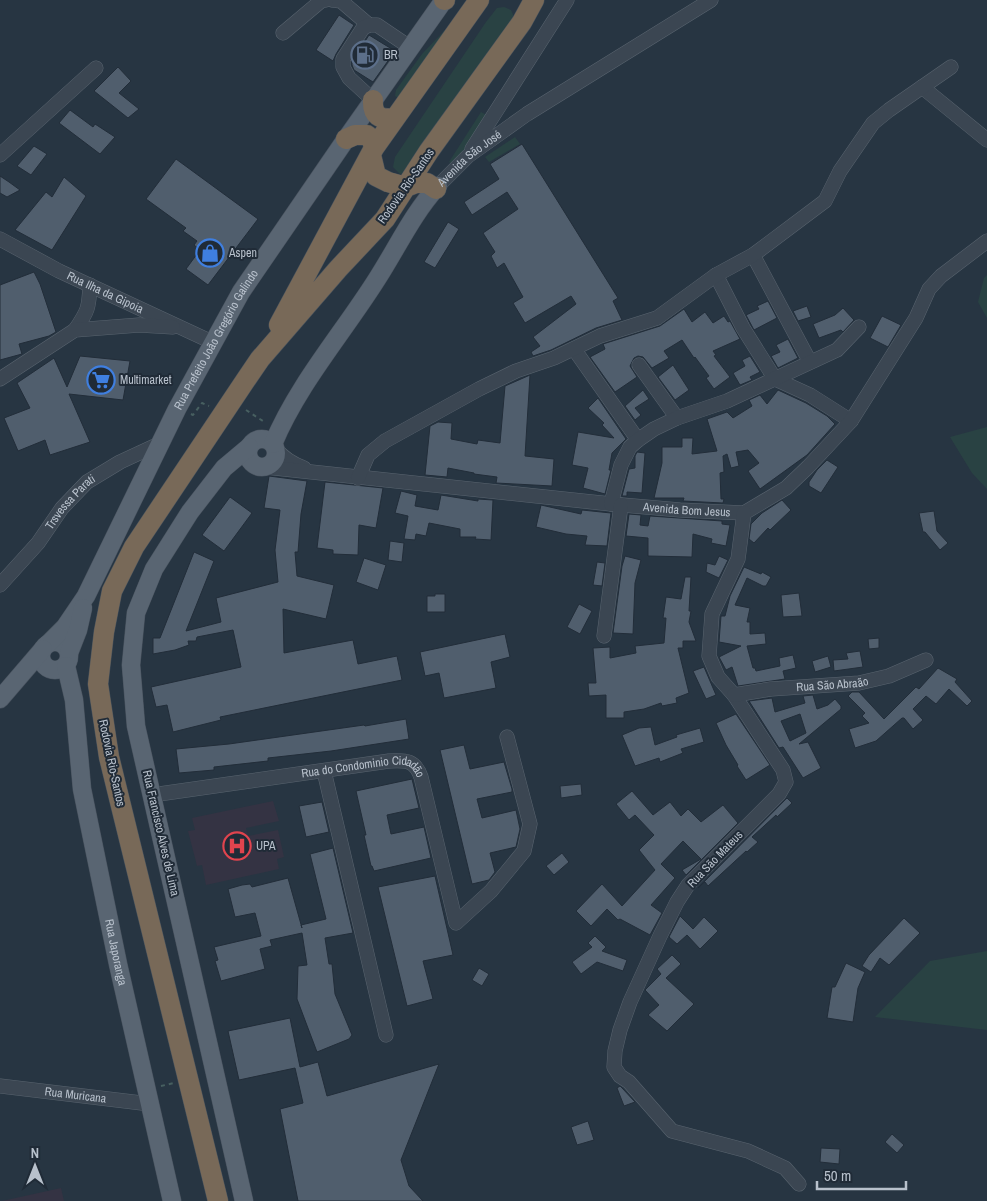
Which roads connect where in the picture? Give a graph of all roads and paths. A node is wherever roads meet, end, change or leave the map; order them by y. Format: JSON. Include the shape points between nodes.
{"nodes":[{"id":1,"x":326,"y":0,"type":"edge"},
{"id":2,"x":332,"y":0,"type":"edge"},
{"id":3,"x":444,"y":0,"type":"edge"},
{"id":4,"x":479,"y":0,"type":"edge"},
{"id":5,"x":515,"y":0,"type":"edge"},
{"id":6,"x":534,"y":0,"type":"edge"},
{"id":7,"x":567,"y":0,"type":"edge"},
{"id":8,"x":711,"y":0,"type":"edge"},
{"id":9,"x":522,"y":22,"type":"junction"},
{"id":10,"x":369,"y":25,"type":"junction"},
{"id":11,"x":283,"y":33,"type":"dead end"},
{"id":12,"x":411,"y":48,"type":"junction"},
{"id":13,"x":952,"y":67,"type":"dead end"},
{"id":14,"x":96,"y":68,"type":"dead end"},
{"id":15,"x":922,"y":87,"type":"junction"},
{"id":16,"x":373,"y":100,"type":"junction"},
{"id":17,"x":395,"y":118,"type":"junction"},
{"id":18,"x":346,"y":139,"type":"junction"},
{"id":19,"x":987,"y":140,"type":"edge"},
{"id":20,"x":429,"y":151,"type":"junction"},
{"id":21,"x":372,"y":152,"type":"junction"},
{"id":22,"x":0,"y":155,"type":"edge"},
{"id":23,"x":468,"y":156,"type":"junction"},
{"id":24,"x":406,"y":187,"type":"junction"},
{"id":25,"x":437,"y":187,"type":"junction"},
{"id":26,"x":0,"y":238,"type":"edge"},
{"id":27,"x":987,"y":242,"type":"edge"},
{"id":28,"x":753,"y":255,"type":"junction"},
{"id":29,"x":716,"y":275,"type":"junction"},
{"id":30,"x":90,"y":285,"type":"junction"},
{"id":31,"x":859,"y":327,"type":"dead end"},
{"id":32,"x":184,"y":328,"type":"junction"},
{"id":33,"x":75,"y":330,"type":"junction"},
{"id":34,"x":212,"y":342,"type":"junction"},
{"id":35,"x":574,"y":349,"type":"junction"},
{"id":36,"x":260,"y":359,"type":"junction"},
{"id":37,"x":810,"y":362,"type":"junction"},
{"id":38,"x":639,"y":365,"type":"dead end"},
{"id":39,"x":775,"y":379,"type":"junction"},
{"id":40,"x":0,"y":380,"type":"edge"},
{"id":41,"x":302,"y":390,"type":"junction"},
{"id":42,"x":677,"y":418,"type":"junction"},
{"id":43,"x":851,"y":421,"type":"junction"},
{"id":44,"x":638,"y":440,"type":"junction"},
{"id":45,"x":160,"y":443,"type":"junction"},
{"id":46,"x":252,"y":444,"type":"junction"},
{"id":47,"x":275,"y":447,"type":"junction"},
{"id":48,"x":262,"y":467,"type":"junction"},
{"id":49,"x":318,"y":474,"type":"junction"},
{"id":50,"x":358,"y":478,"type":"junction"},
{"id":51,"x":213,"y":481,"type":"junction"},
{"id":52,"x":616,"y":504,"type":"junction"},
{"id":53,"x":744,"y":513,"type":"junction"},
{"id":54,"x":0,"y":585,"type":"edge"},
{"id":55,"x":604,"y":636,"type":"dead end"},
{"id":56,"x":54,"y":658,"type":"junction"},
{"id":57,"x":926,"y":660,"type":"dead end"},
{"id":58,"x":734,"y":695,"type":"junction"},
{"id":59,"x":0,"y":698,"type":"edge"},
{"id":60,"x":507,"y":737,"type":"dead end"},
{"id":61,"x":324,"y":770,"type":"junction"},
{"id":62,"x":152,"y":794,"type":"junction"},
{"id":63,"x":386,"y":1035,"type":"dead end"},
{"id":64,"x":188,"y":1078,"type":"junction"},
{"id":65,"x":0,"y":1086,"type":"edge"},
{"id":66,"x":149,"y":1097,"type":"junction"},
{"id":67,"x":799,"y":1184,"type":"dead end"},
{"id":68,"x":172,"y":1201,"type":"edge"},
{"id":69,"x":218,"y":1201,"type":"edge"},
{"id":70,"x":244,"y":1201,"type":"edge"}],
"edges":[{"from":1,"to":11,"type":"street"},
{"from":2,"to":10,"type":"street","via":[[340,1]]},
{"from":3,"to":12,"type":"main road","name":"Rua Prefeito João Gregório Galindo"},
{"from":4,"to":17,"type":"highway","name":"Rodovia Rio-Santos"},
{"from":5,"to":9,"type":"highway"},
{"from":6,"to":9,"type":"highway","name":"Rodovia Rio-Santos"},
{"from":7,"to":23,"type":"street"},
{"from":8,"to":23,"type":"street","name":"Avenida São José","via":[[527,114]]},
{"from":9,"to":20,"type":"highway","name":"Rodovia Rio-Santos"},
{"from":10,"to":12,"type":"street","via":[[377,25]]},
{"from":10,"to":16,"type":"street","via":[[363,28],[343,59],[349,78]]},
{"from":12,"to":16,"type":"main road","name":"Rua Prefeito João Gregório Galindo"},
{"from":13,"to":15,"type":"street"},
{"from":14,"to":22,"type":"street"},
{"from":15,"to":19,"type":"street"},
{"from":15,"to":28,"type":"street","via":[[873,123],[840,171],[825,201]]},
{"from":16,"to":17,"type":"highway","via":[[378,117]]},
{"from":16,"to":18,"type":"main road","name":"Rua Prefeito João Gregório Galindo"},
{"from":17,"to":21,"type":"highway","name":"Rodovia Rio-Santos"},
{"from":18,"to":21,"type":"highway","via":[[367,135],[372,140]]},
{"from":18,"to":34,"type":"main road","name":"Rua Prefeito João Gregório Galindo","via":[[241,292]]},
{"from":20,"to":24,"type":"highway","name":"Rodovia Rio-Santos"},
{"from":20,"to":25,"type":"highway","via":[[426,173]]},
{"from":21,"to":24,"type":"highway","via":[[376,176]]},
{"from":21,"to":36,"type":"highway","name":"Rodovia Rio-Santos"},
{"from":23,"to":25,"type":"street","name":"Avenida São José"},
{"from":24,"to":25,"type":"highway","via":[[416,183]]},
{"from":24,"to":36,"type":"highway","name":"Rodovia Rio-Santos","via":[[385,219]]},
{"from":25,"to":41,"type":"main road","name":"Avenida São José"},
{"from":26,"to":30,"type":"street","name":"Rua Ilha da Gipoia"},
{"from":27,"to":43,"type":"street","name":"Avenida Bom Jesus","via":[[941,276],[929,289],[916,318]]},
{"from":28,"to":29,"type":"street"},
{"from":28,"to":37,"type":"street"},
{"from":29,"to":35,"type":"street","via":[[657,318],[600,336]]},
{"from":29,"to":39,"type":"street","via":[[743,328]]},
{"from":30,"to":32,"type":"street","name":"Rua Ilha da Gipoia"},
{"from":30,"to":33,"type":"street","via":[[90,304]]},
{"from":31,"to":37,"type":"street","via":[[837,350]]},
{"from":32,"to":33,"type":"street","via":[[139,325]]},
{"from":32,"to":34,"type":"street","name":"Rua Ilha da Gipoia"},
{"from":33,"to":40,"type":"street"},
{"from":34,"to":45,"type":"main road","name":"Rua Prefeito João Gregório Galindo"},
{"from":35,"to":44,"type":"street"},
{"from":35,"to":50,"type":"street","via":[[479,389],[385,441],[368,455]]},
{"from":36,"to":64,"type":"highway","name":"Rodovia Rio-Santos","via":[[134,547],[112,590],[98,684],[109,757]]},
{"from":37,"to":39,"type":"street"},
{"from":38,"to":42,"type":"street"},
{"from":39,"to":42,"type":"street","via":[[727,401]]},
{"from":39,"to":43,"type":"street","via":[[810,395]]},
{"from":41,"to":46,"type":"main road","name":"Avenida São José"},
{"from":41,"to":47,"type":"main road","name":"Avenida São José","via":[[279,430]]},
{"from":42,"to":44,"type":"street"},
{"from":43,"to":53,"type":"street","name":"Avenida Bom Jesus","via":[[786,488]]},
{"from":44,"to":52,"type":"street","via":[[630,446],[621,465]]},
{"from":45,"to":54,"type":"street","name":"Trsvessa Parati","via":[[87,482]]},
{"from":45,"to":56,"type":"main road","name":"Rua Prefeito João Gregório Galindo","via":[[86,596],[78,630]]},
{"from":46,"to":47,"type":"main road","via":[[264,439]]},
{"from":46,"to":48,"type":"main road","via":[[248,452],[250,460]]},
{"from":46,"to":51,"type":"main road","name":"Rua Francisco Alves de Lima"},
{"from":47,"to":48,"type":"main road","name":"Avenida São José","via":[[275,460]]},
{"from":47,"to":49,"type":"street","name":"Avenida Bom Jesus","via":[[294,464]]},
{"from":48,"to":49,"type":"street","name":"Avenida Bom Jesus"},
{"from":48,"to":51,"type":"main road","name":"Rua Francisco Alves de Lima","via":[[234,469]]},
{"from":49,"to":50,"type":"street","name":"Avenida Bom Jesus"},
{"from":50,"to":52,"type":"street","name":"Avenida Bom Jesus"},
{"from":51,"to":62,"type":"main road","name":"Rua Francisco Alves de Lima","via":[[154,569],[136,613],[131,665],[135,718]]},
{"from":52,"to":53,"type":"street","name":"Avenida Bom Jesus"},
{"from":52,"to":55,"type":"street"},
{"from":53,"to":58,"type":"street","name":"Rua São Mateus","via":[[738,559],[712,614],[710,636],[709,656],[718,677]]},
{"from":56,"to":59,"type":"main road","via":[[23,672]]},
{"from":56,"to":66,"type":"main road","name":"Rua Japoranga","via":[[74,700],[82,789]]},
{"from":57,"to":58,"type":"street","name":"Rua São Abraão","via":[[889,676],[859,683]]},
{"from":58,"to":67,"type":"street","name":"Rua São Mateus","via":[[783,770],[786,782],[779,794],[688,885],[677,902],[628,1009],[620,1030],[614,1066],[672,1131],[748,1151],[785,1168]]},
{"from":60,"to":61,"type":"street","name":"Rua do Condominio Cidadão","via":[[530,824],[524,852],[491,891],[456,923],[418,768],[403,760]]},
{"from":61,"to":62,"type":"street","name":"Rua do Condominio Cidadão"},
{"from":61,"to":63,"type":"street"},
{"from":62,"to":70,"type":"main road","name":"Rua Francisco Alves de Lima"},
{"from":64,"to":66,"type":"path"},
{"from":64,"to":69,"type":"highway","name":"Rodovia Rio-Santos"},
{"from":65,"to":66,"type":"street","name":"Rua Muricana"},
{"from":66,"to":68,"type":"main road","name":"Rua Japoranga"}]}
